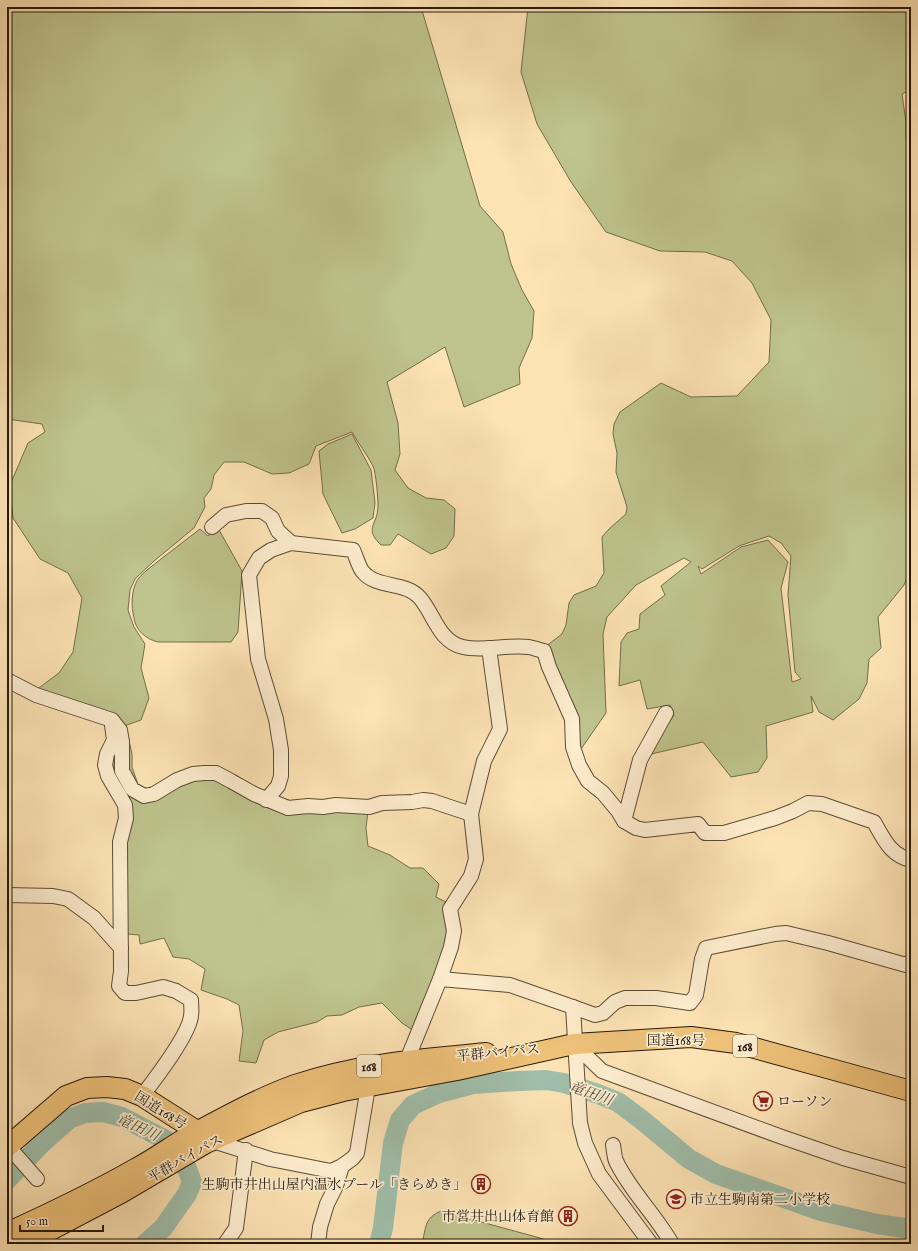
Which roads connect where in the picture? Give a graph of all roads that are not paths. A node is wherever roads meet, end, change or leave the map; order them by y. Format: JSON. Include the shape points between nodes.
{"nodes":[{"id":1,"x":212,"y":527,"type":"dead end"},
{"id":2,"x":291,"y":543,"type":"junction"},
{"id":3,"x":489,"y":648,"type":"junction"},
{"id":4,"x":7,"y":680,"type":"edge"},
{"id":5,"x":666,"y":713,"type":"dead end"},
{"id":6,"x":112,"y":720,"type":"junction"},
{"id":7,"x":266,"y":800,"type":"junction"},
{"id":8,"x":471,"y":814,"type":"junction"},
{"id":9,"x":624,"y":821,"type":"junction"},
{"id":10,"x":911,"y":860,"type":"edge"},
{"id":11,"x":7,"y":895,"type":"edge"},
{"id":12,"x":121,"y":948,"type":"junction"},
{"id":13,"x":911,"y":961,"type":"edge"},
{"id":14,"x":440,"y":979,"type":"junction"},
{"id":15,"x":573,"y":1007,"type":"junction"},
{"id":16,"x":574,"y":1044,"type":"junction"},
{"id":17,"x":554,"y":1048,"type":"junction"},
{"id":18,"x":408,"y":1060,"type":"junction"},
{"id":19,"x":368,"y":1087,"type":"junction"},
{"id":20,"x":911,"y":1091,"type":"edge"},
{"id":21,"x":142,"y":1096,"type":"junction"},
{"id":22,"x":202,"y":1138,"type":"junction"},
{"id":23,"x":13,"y":1142,"type":"edge"},
{"id":24,"x":613,"y":1145,"type":"dead end"},
{"id":25,"x":246,"y":1150,"type":"junction"},
{"id":26,"x":342,"y":1166,"type":"junction"},
{"id":27,"x":146,"y":1172,"type":"junction"},
{"id":28,"x":911,"y":1177,"type":"edge"},
{"id":29,"x":37,"y":1179,"type":"dead end"},
{"id":30,"x":7,"y":1233,"type":"edge"},
{"id":31,"x":24,"y":1244,"type":"edge"},
{"id":32,"x":225,"y":1244,"type":"edge"},
{"id":33,"x":318,"y":1244,"type":"edge"},
{"id":34,"x":651,"y":1244,"type":"edge"},
{"id":35,"x":672,"y":1244,"type":"edge"}],
"edges":[{"from":1,"to":2,"type":"street","via":[[226,515],[246,511],[262,512],[272,518],[278,531]]},
{"from":2,"to":3,"type":"street","via":[[353,550],[362,572],[373,580],[413,592],[420,598],[444,636],[453,643],[463,647]]},
{"from":2,"to":7,"type":"street","via":[[271,550],[259,558],[249,575],[258,659],[276,719],[281,750],[281,776],[278,786]]},
{"from":3,"to":8,"type":"street","via":[[500,729],[484,761]]},
{"from":3,"to":9,"type":"street","via":[[529,647],[544,651],[572,720],[573,747],[578,765],[588,781],[603,792]]},
{"from":4,"to":6,"type":"street","via":[[36,695]]},
{"from":5,"to":9,"type":"street","via":[[640,760]]},
{"from":6,"to":7,"type":"street","via":[[120,730],[122,771],[132,789],[144,796],[154,794],[193,774],[216,773]]},
{"from":6,"to":12,"type":"street","via":[[114,740],[105,765],[108,776],[125,805],[126,818],[120,842]]},
{"from":7,"to":8,"type":"street","via":[[288,808],[336,805],[369,807],[382,803],[423,800]]},
{"from":8,"to":14,"type":"street","via":[[476,859],[471,876],[450,909],[454,931]]},
{"from":9,"to":10,"type":"street","via":[[645,830],[698,824],[705,832],[724,833],[775,818],[808,803],[822,804],[874,822],[889,848]]},
{"from":11,"to":12,"type":"street","via":[[53,896],[68,899],[94,918]]},
{"from":12,"to":21,"type":"street","via":[[119,986],[124,993],[162,987],[176,991],[190,1000],[191,1016],[186,1030]]},
{"from":13,"to":15,"type":"street","via":[[906,965],[786,933],[775,934],[706,948],[696,996],[690,1003],[656,998],[625,998],[615,1002],[603,1013],[595,1014]]},
{"from":14,"to":15,"type":"street","via":[[510,985]]},
{"from":14,"to":18,"type":"street"},
{"from":15,"to":16,"type":"street"},
{"from":16,"to":17,"type":"highway","name":"国道168号","number":"168"},
{"from":16,"to":20,"type":"highway","name":"国道168号","number":"168","via":[[691,1037],[736,1043]]},
{"from":16,"to":28,"type":"street","via":[[602,1071],[829,1154]]},
{"from":16,"to":34,"type":"street","via":[[580,1123],[585,1143],[599,1174]]},
{"from":17,"to":18,"type":"highway","name":"平群バイパス","number":"168"},
{"from":17,"to":19,"type":"highway","name":"平群バイパス","number":"168"},
{"from":18,"to":22,"type":"highway","name":"平群バイパス","number":"168","via":[[338,1072],[295,1085],[256,1101]]},
{"from":19,"to":22,"type":"highway","name":"平群バイパス","number":"168","via":[[301,1102]]},
{"from":19,"to":26,"type":"street","via":[[356,1153],[354,1158]]},
{"from":21,"to":22,"type":"highway","name":"国道168号"},
{"from":21,"to":23,"type":"highway","name":"国道168号","via":[[125,1089],[87,1088],[66,1096]]},
{"from":22,"to":25,"type":"street"},
{"from":22,"to":27,"type":"highway","name":"平群バイパス","number":"168"},
{"from":23,"to":29,"type":"street"},
{"from":24,"to":35,"type":"street","via":[[615,1160]]},
{"from":25,"to":26,"type":"street","via":[[270,1158],[331,1171]]},
{"from":25,"to":32,"type":"street","via":[[236,1228]]},
{"from":26,"to":33,"type":"street","via":[[327,1204]]},
{"from":27,"to":30,"type":"highway","name":"平群バイパス","number":"168","via":[[84,1197]]},
{"from":27,"to":31,"type":"highway","name":"平群バイパス","number":"168"}]}
